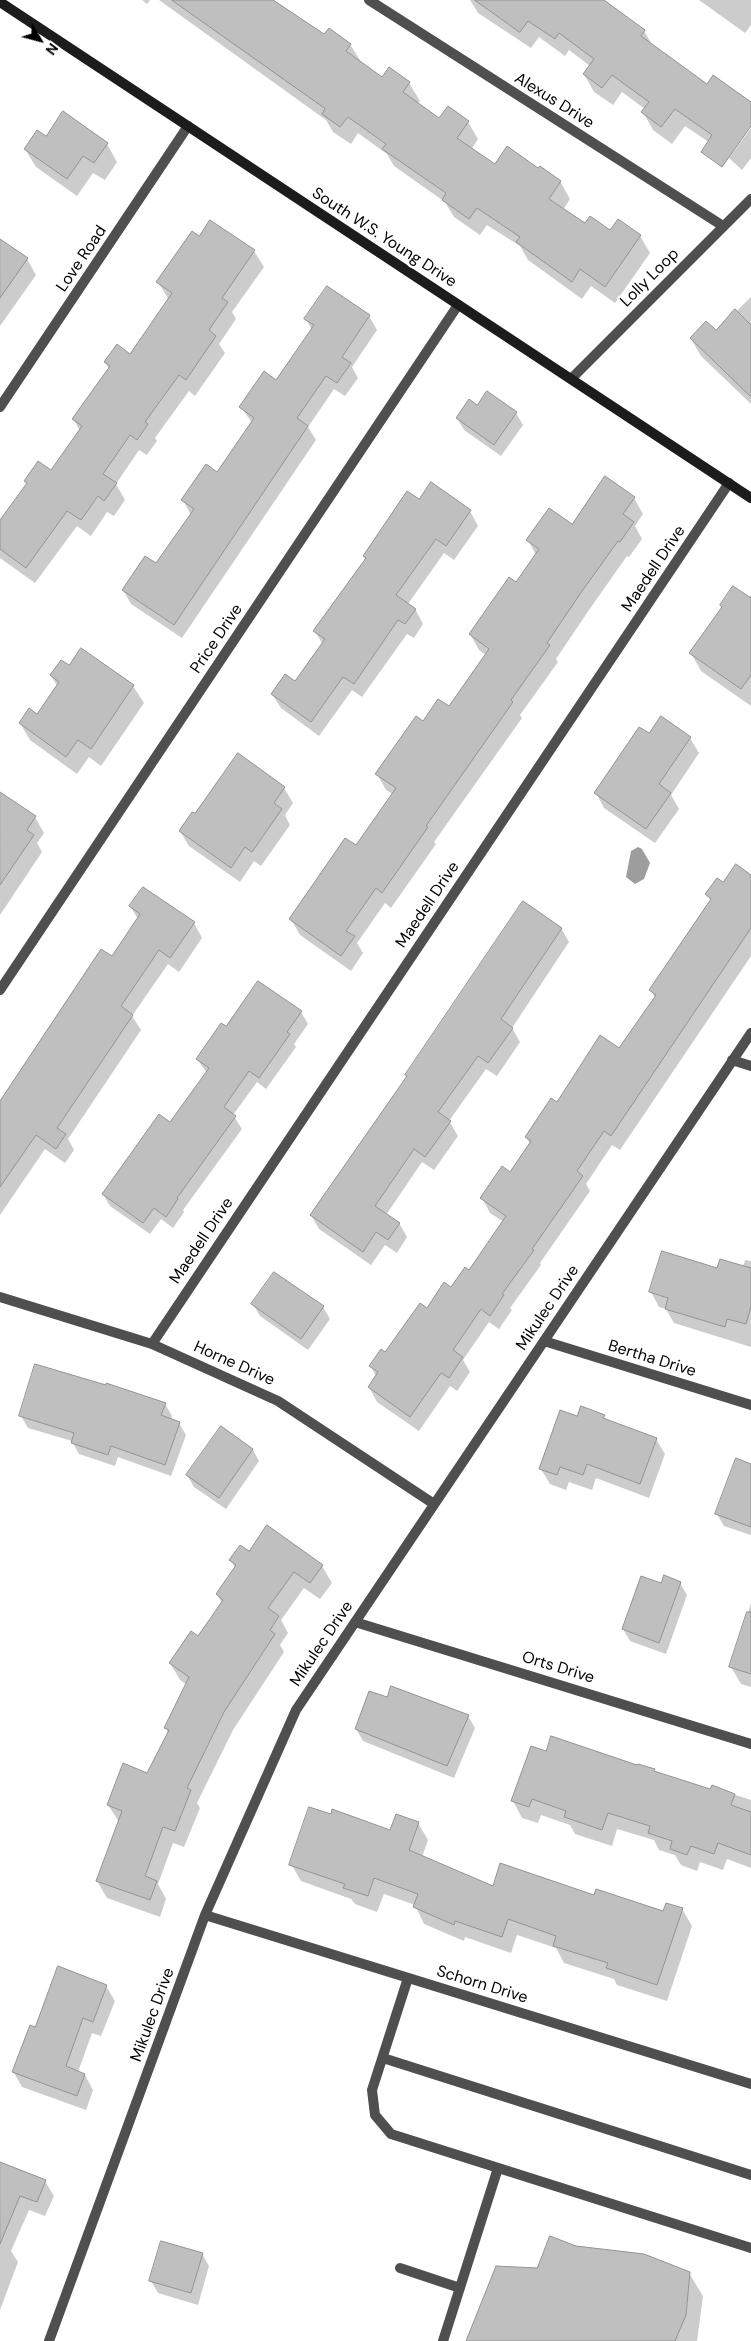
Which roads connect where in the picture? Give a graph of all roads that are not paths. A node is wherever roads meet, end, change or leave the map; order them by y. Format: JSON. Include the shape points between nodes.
{"nodes":[{"id":1,"x":370,"y":0,"type":"edge"},
{"id":2,"x":0,"y":2,"type":"edge"},
{"id":3,"x":188,"y":126,"type":"junction"},
{"id":4,"x":751,"y":199,"type":"edge"},
{"id":5,"x":724,"y":226,"type":"junction"},
{"id":6,"x":458,"y":305,"type":"junction"},
{"id":7,"x":571,"y":379,"type":"junction"},
{"id":8,"x":0,"y":407,"type":"edge"},
{"id":9,"x":729,"y":483,"type":"junction"},
{"id":10,"x":751,"y":498,"type":"edge"},
{"id":11,"x":0,"y":990,"type":"edge"},
{"id":12,"x":751,"y":1033,"type":"edge"},
{"id":13,"x":732,"y":1060,"type":"junction"},
{"id":14,"x":751,"y":1066,"type":"edge"},
{"id":15,"x":0,"y":1297,"type":"edge"},
{"id":16,"x":544,"y":1341,"type":"junction"},
{"id":17,"x":152,"y":1344,"type":"junction"},
{"id":18,"x":751,"y":1405,"type":"edge"},
{"id":19,"x":434,"y":1504,"type":"junction"},
{"id":20,"x":355,"y":1622,"type":"junction"},
{"id":21,"x":751,"y":1744,"type":"edge"},
{"id":22,"x":205,"y":1914,"type":"junction"},
{"id":23,"x":408,"y":1978,"type":"junction"},
{"id":24,"x":383,"y":2058,"type":"junction"},
{"id":25,"x":751,"y":2084,"type":"edge"},
{"id":26,"x":498,"y":2168,"type":"junction"},
{"id":27,"x":751,"y":2175,"type":"edge"},
{"id":28,"x":751,"y":2248,"type":"edge"},
{"id":29,"x":400,"y":2268,"type":"dead end"},
{"id":30,"x":460,"y":2288,"type":"junction"},
{"id":31,"x":50,"y":2341,"type":"edge"},
{"id":32,"x":443,"y":2341,"type":"edge"}],
"edges":[{"from":1,"to":5,"type":"street","name":"Alexus Drive"},
{"from":2,"to":3,"type":"main road","name":"South W.S. Young Drive"},
{"from":3,"to":6,"type":"main road","name":"South W.S. Young Drive"},
{"from":3,"to":8,"type":"street","name":"Love Road"},
{"from":4,"to":5,"type":"street","name":"Lolly Loop"},
{"from":5,"to":7,"type":"street","name":"Lolly Loop"},
{"from":6,"to":7,"type":"main road","name":"South W.S. Young Drive"},
{"from":6,"to":11,"type":"street","name":"Price Drive"},
{"from":7,"to":9,"type":"main road","name":"South W.S. Young Drive"},
{"from":9,"to":10,"type":"main road","name":"South W.S. Young Drive"},
{"from":9,"to":17,"type":"street","name":"Maedell Drive"},
{"from":12,"to":13,"type":"street","name":"Mikulec Drive"},
{"from":13,"to":14,"type":"street"},
{"from":13,"to":16,"type":"street","name":"Mikulec Drive"},
{"from":15,"to":17,"type":"street","name":"Horne Drive"},
{"from":16,"to":18,"type":"street","name":"Bertha Drive"},
{"from":16,"to":19,"type":"street","name":"Mikulec Drive"},
{"from":17,"to":19,"type":"street","name":"Horne Drive","via":[[278,1400]]},
{"from":19,"to":20,"type":"street","name":"Mikulec Drive"},
{"from":20,"to":21,"type":"street","name":"Orts Drive"},
{"from":20,"to":22,"type":"street","name":"Mikulec Drive","via":[[296,1710]]},
{"from":22,"to":23,"type":"street","name":"Schorn Drive"},
{"from":22,"to":31,"type":"street","name":"Mikulec Drive"},
{"from":23,"to":24,"type":"street"},
{"from":23,"to":25,"type":"street","name":"Schorn Drive"},
{"from":24,"to":26,"type":"street","via":[[372,2090],[375,2115],[391,2134]]},
{"from":24,"to":27,"type":"street"},
{"from":26,"to":28,"type":"street"},
{"from":26,"to":30,"type":"street"},
{"from":29,"to":30,"type":"street"},
{"from":30,"to":32,"type":"street"}]}
